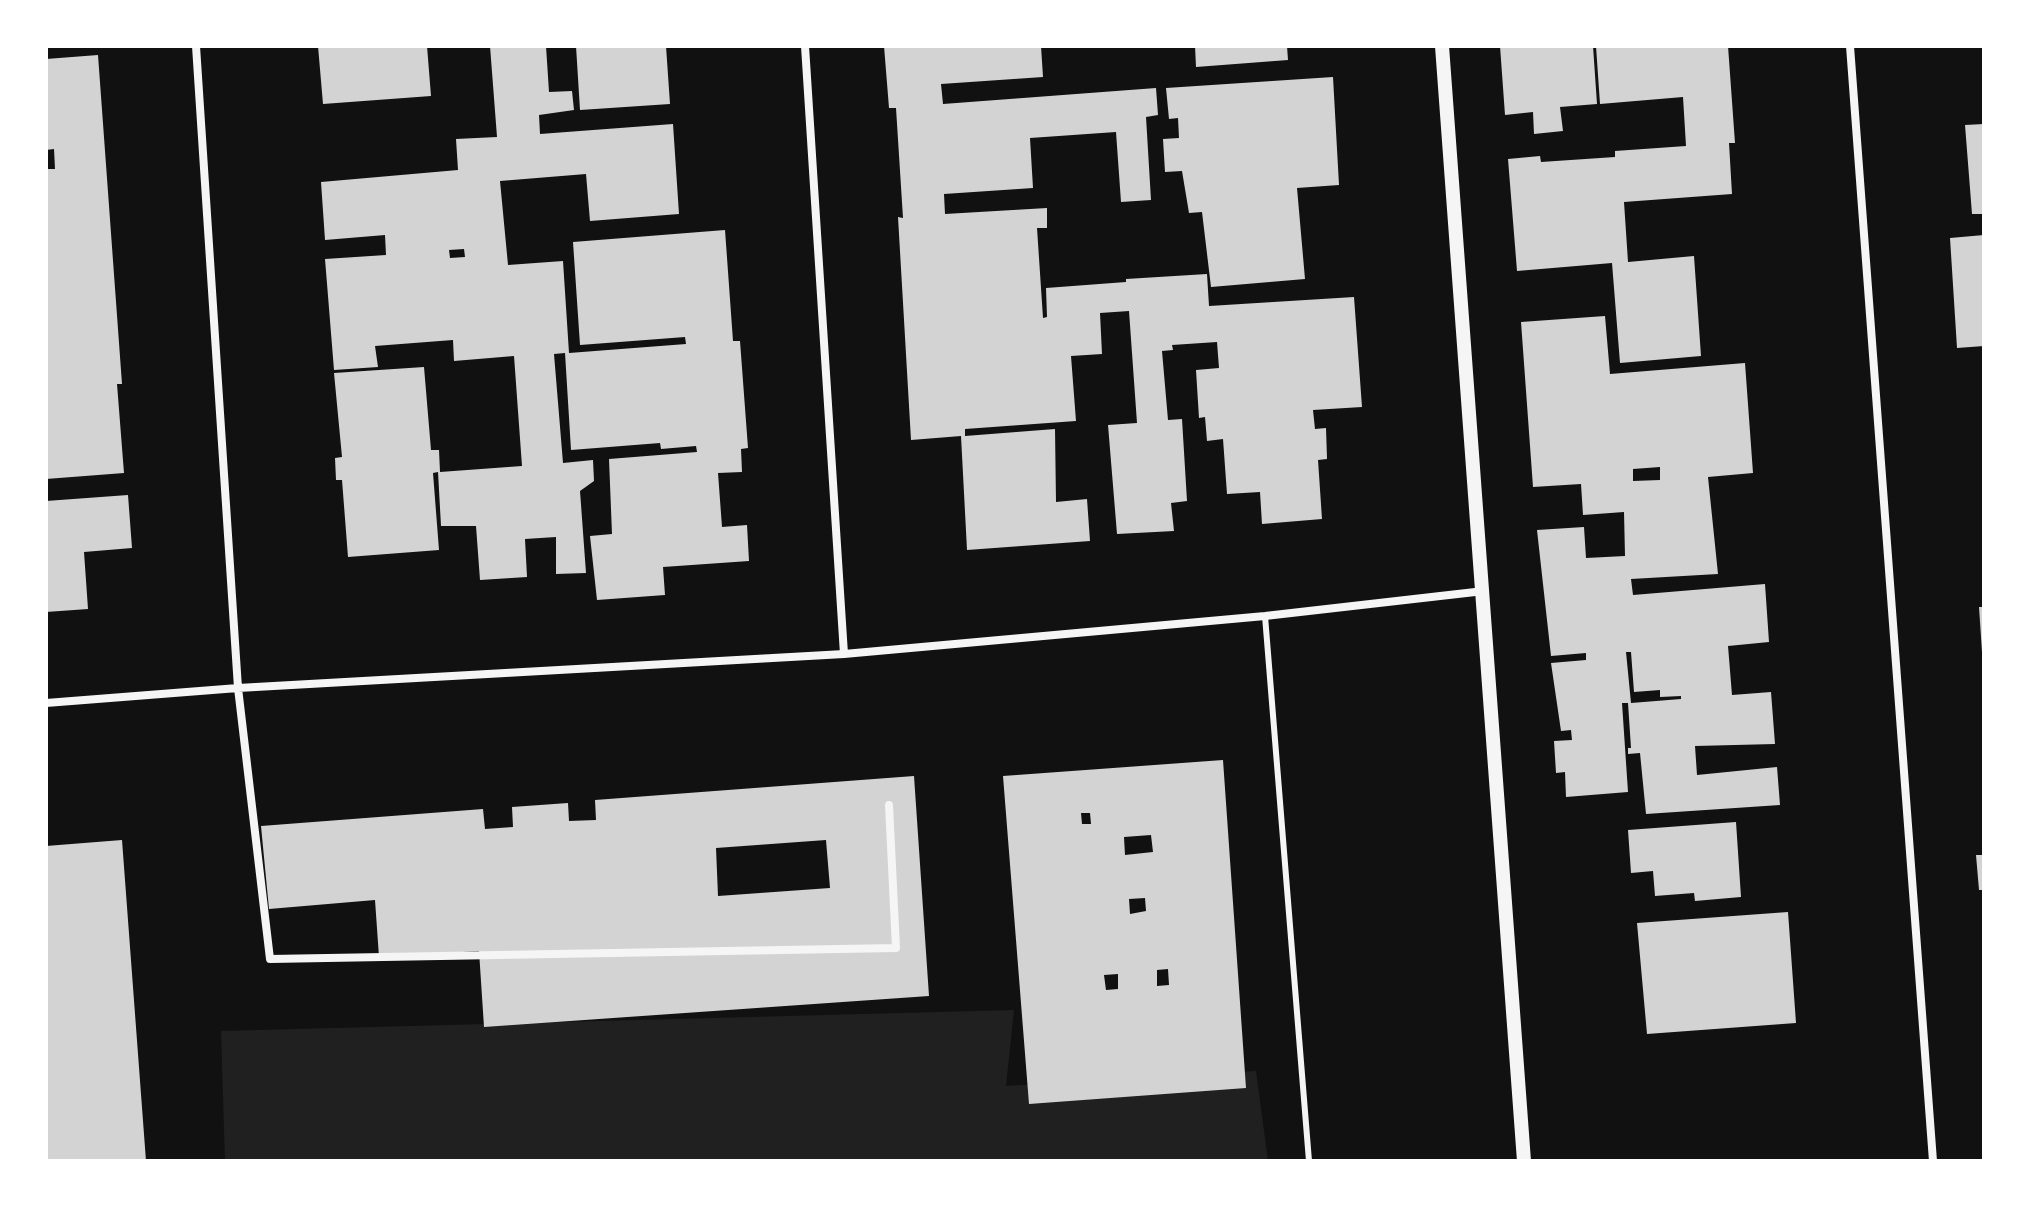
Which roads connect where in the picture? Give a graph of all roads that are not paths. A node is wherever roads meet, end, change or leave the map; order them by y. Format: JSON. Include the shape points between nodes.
{"nodes":[{"id":1,"x":196,"y":46,"type":"edge"},
{"id":2,"x":805,"y":46,"type":"edge"},
{"id":3,"x":1442,"y":46,"type":"edge"},
{"id":4,"x":1850,"y":46,"type":"edge"},
{"id":5,"x":1484,"y":591,"type":"junction"},
{"id":6,"x":1265,"y":616,"type":"junction"},
{"id":7,"x":844,"y":654,"type":"junction"},
{"id":8,"x":238,"y":688,"type":"junction"},
{"id":9,"x":46,"y":703,"type":"edge"},
{"id":10,"x":889,"y":805,"type":"dead end"},
{"id":11,"x":1309,"y":1161,"type":"edge"},
{"id":12,"x":1524,"y":1161,"type":"edge"},
{"id":13,"x":1933,"y":1161,"type":"edge"}],
"edges":[{"from":1,"to":8,"type":"street"},
{"from":2,"to":7,"type":"street"},
{"from":3,"to":5,"type":"street"},
{"from":4,"to":13,"type":"street"},
{"from":5,"to":6,"type":"street"},
{"from":5,"to":12,"type":"street"},
{"from":6,"to":7,"type":"street"},
{"from":6,"to":11,"type":"lane"},
{"from":7,"to":8,"type":"street"},
{"from":8,"to":9,"type":"street"},
{"from":8,"to":10,"type":"street","via":[[270,959],[896,948]]}]}
